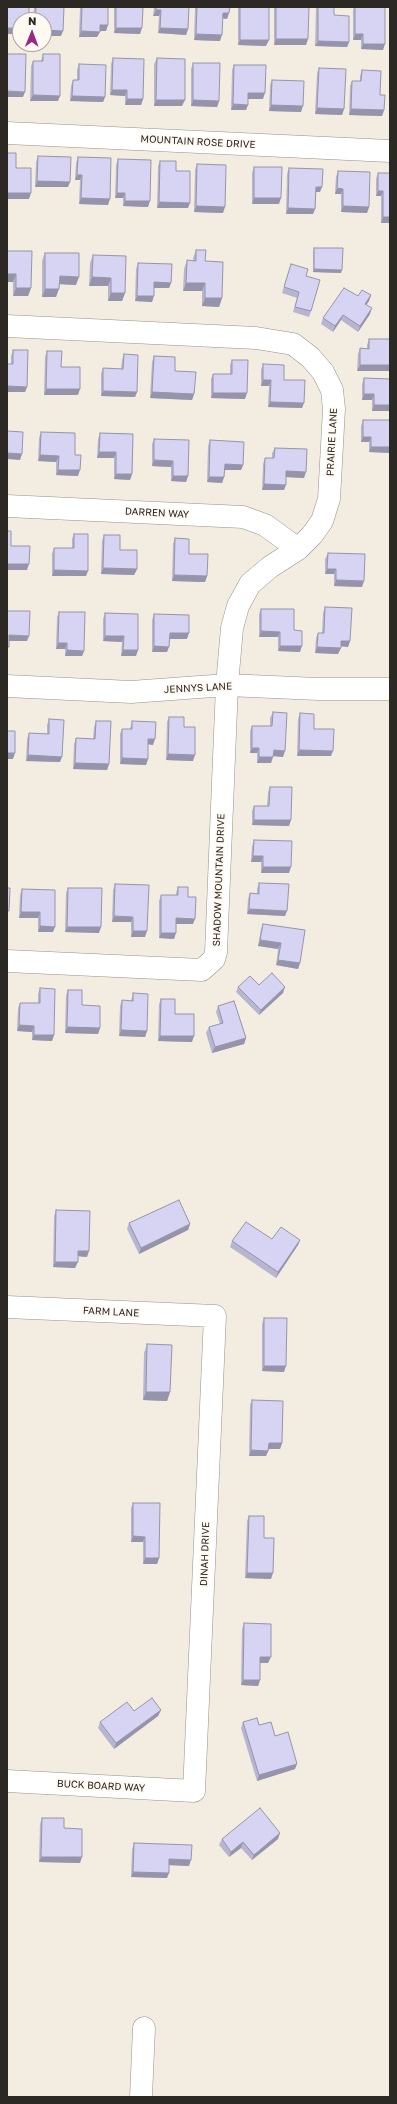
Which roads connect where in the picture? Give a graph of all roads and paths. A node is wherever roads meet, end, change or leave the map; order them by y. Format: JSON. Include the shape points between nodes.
{"nodes":[{"id":1,"x":7,"y":133,"type":"edge"},
{"id":2,"x":390,"y":151,"type":"edge"},
{"id":3,"x":7,"y":326,"type":"edge"},
{"id":4,"x":7,"y":506,"type":"edge"},
{"id":5,"x":298,"y":549,"type":"junction"},
{"id":6,"x":227,"y":685,"type":"junction"},
{"id":7,"x":7,"y":686,"type":"edge"},
{"id":8,"x":390,"y":689,"type":"edge"},
{"id":9,"x":7,"y":961,"type":"edge"},
{"id":10,"x":7,"y":1307,"type":"edge"},
{"id":11,"x":215,"y":1316,"type":"joint"},
{"id":12,"x":7,"y":1780,"type":"edge"},
{"id":13,"x":194,"y":1791,"type":"joint"},
{"id":14,"x":144,"y":2028,"type":"dead end"},
{"id":15,"x":141,"y":2097,"type":"edge"}],
"edges":[{"from":1,"to":2,"type":"street","name":"MOUNTAIN ROSE DRIVE"},
{"from":3,"to":5,"type":"street","name":"PRAIRIE LANE","via":[[256,338],[293,344],[310,357],[323,372],[332,390],[334,409],[329,499],[322,521]]},
{"from":4,"to":5,"type":"street","name":"DARREN WAY","via":[[243,517],[265,525]]},
{"from":5,"to":6,"type":"street","name":"PRAIRIE LANE","via":[[250,584],[241,601],[232,628]]},
{"from":6,"to":7,"type":"street","name":"JENNYS LANE","via":[[131,692]]},
{"from":6,"to":8,"type":"street","name":"JENNYS LANE"},
{"from":6,"to":9,"type":"street","name":"SHADOW MOUNTAIN DRIVE","via":[[214,959],[202,970]]},
{"from":10,"to":11,"type":"street","name":"FARM LANE"},
{"from":11,"to":13,"type":"street","name":"DINAH DRIVE"},
{"from":12,"to":13,"type":"street","name":"BUCK BOARD WAY"},
{"from":14,"to":15,"type":"street"}]}
